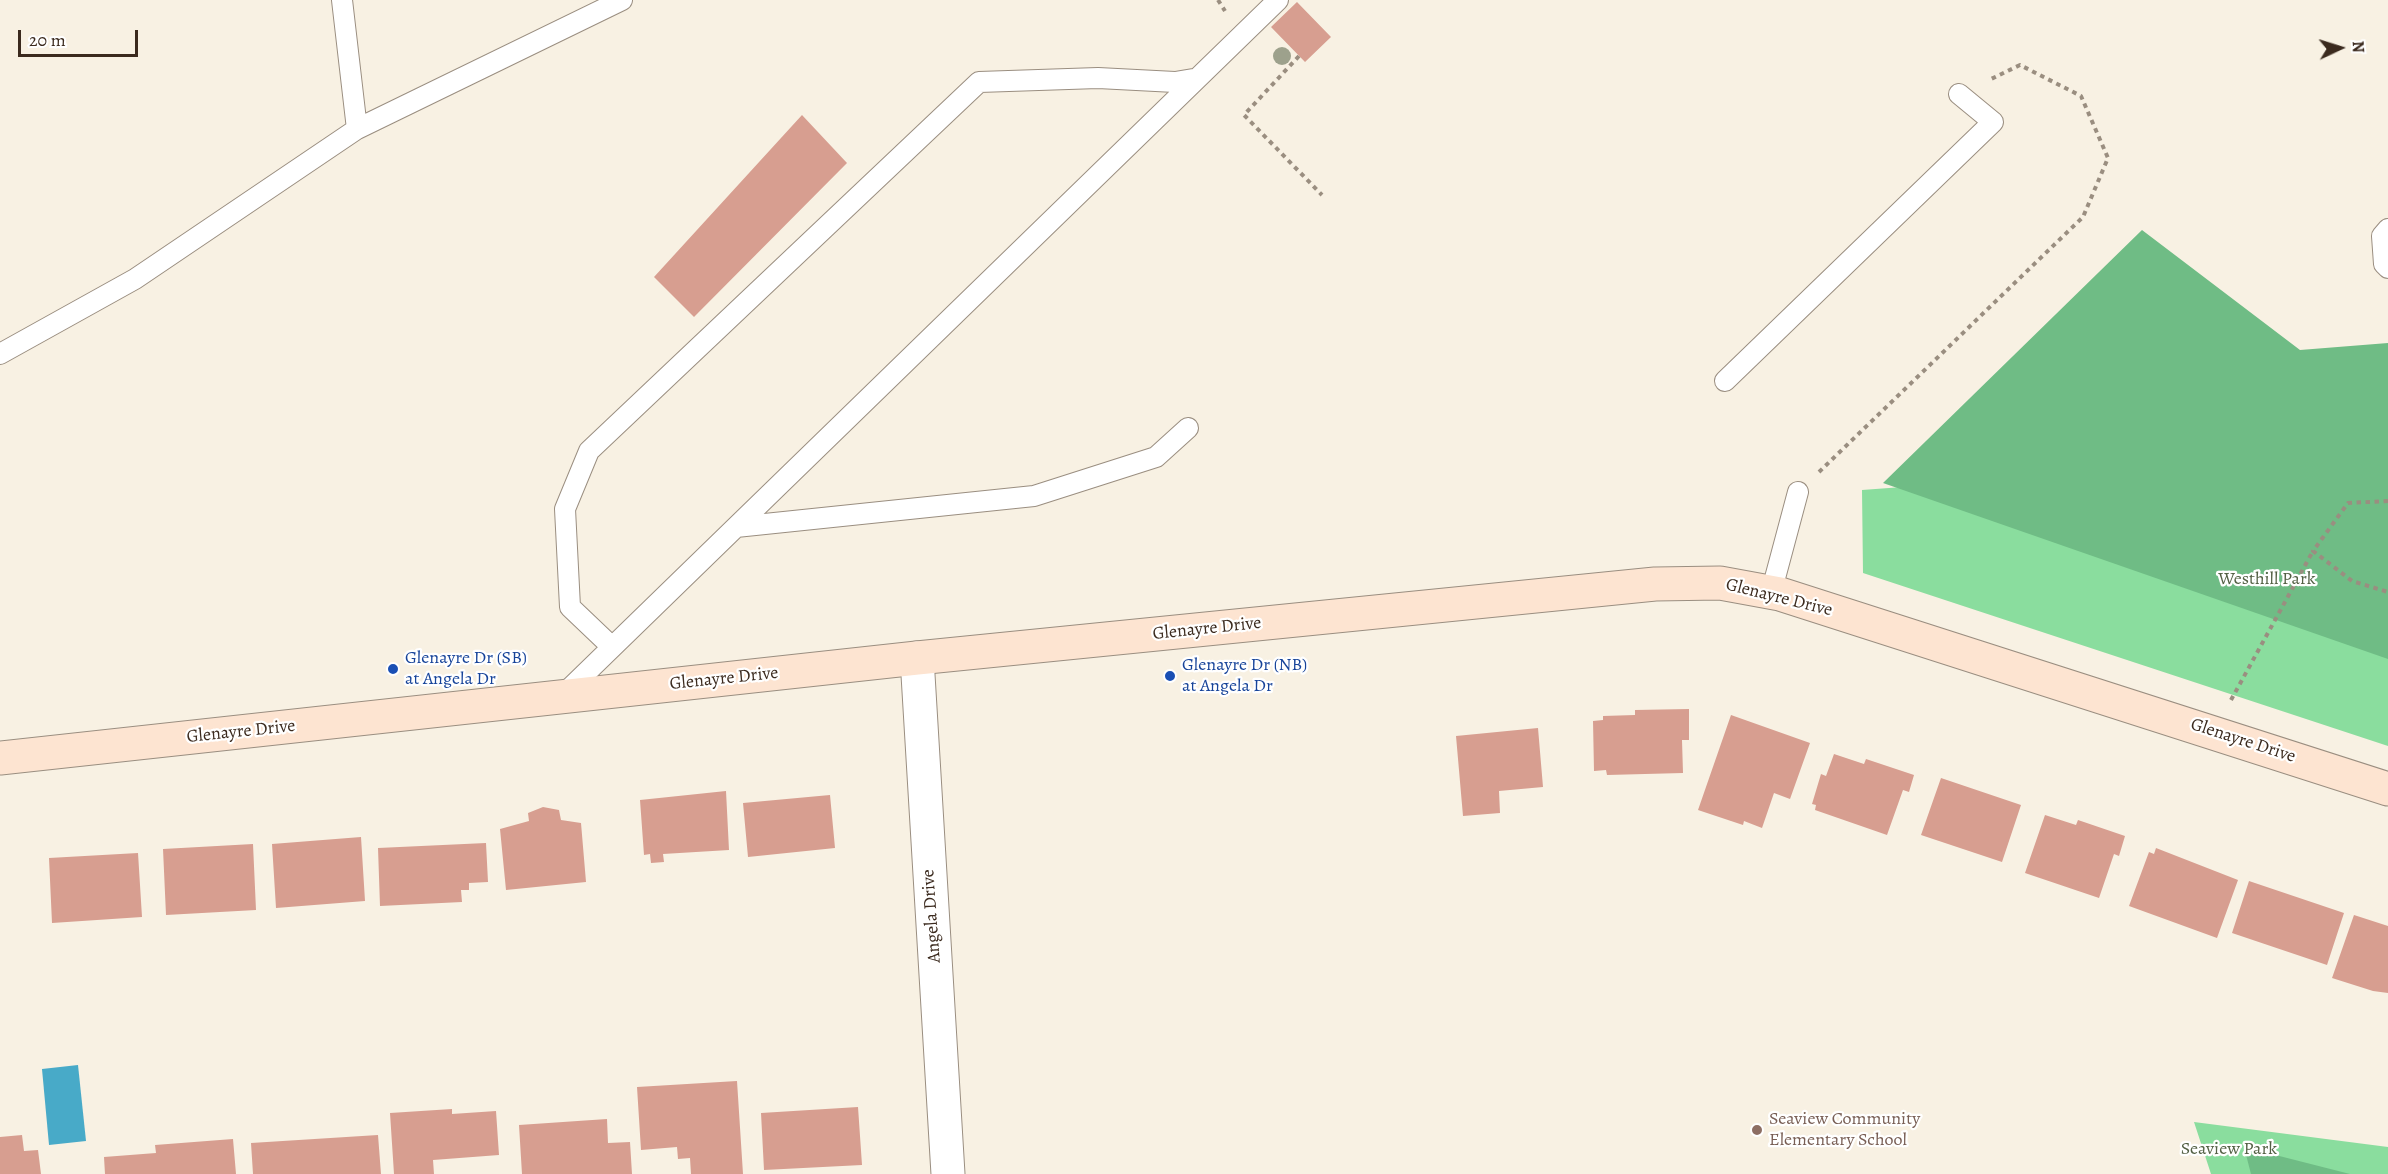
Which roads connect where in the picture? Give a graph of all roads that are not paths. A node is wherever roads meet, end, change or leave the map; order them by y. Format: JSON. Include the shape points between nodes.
{"nodes":[{"id":1,"x":342,"y":0,"type":"edge"},
{"id":2,"x":622,"y":0,"type":"edge"},
{"id":3,"x":1278,"y":0,"type":"edge"},
{"id":4,"x":1194,"y":79,"type":"junction"},
{"id":5,"x":1959,"y":94,"type":"road end"},
{"id":6,"x":357,"y":129,"type":"junction"},
{"id":7,"x":2388,"y":229,"type":"edge"},
{"id":8,"x":2388,"y":268,"type":"edge"},
{"id":9,"x":0,"y":354,"type":"edge"},
{"id":10,"x":1725,"y":381,"type":"dead end"},
{"id":11,"x":1188,"y":428,"type":"dead end"},
{"id":12,"x":1798,"y":492,"type":"road end"},
{"id":13,"x":736,"y":527,"type":"junction"},
{"id":14,"x":1771,"y":593,"type":"junction"},
{"id":15,"x":612,"y":647,"type":"junction"},
{"id":16,"x":917,"y":658,"type":"junction"},
{"id":17,"x":561,"y":697,"type":"junction"},
{"id":18,"x":0,"y":758,"type":"edge"},
{"id":19,"x":2388,"y":789,"type":"edge"},
{"id":20,"x":948,"y":1174,"type":"edge"}],
"edges":[{"from":1,"to":6,"type":"lane"},
{"from":2,"to":6,"type":"lane"},
{"from":3,"to":4,"type":"lane"},
{"from":4,"to":13,"type":"lane"},
{"from":4,"to":15,"type":"lane","via":[[979,82],[589,451],[565,509],[570,607]]},
{"from":5,"to":10,"type":"lane","via":[[1993,122]]},
{"from":6,"to":9,"type":"lane","via":[[135,279]]},
{"from":7,"to":8,"type":"lane","via":[[2382,236],[2384,264]]},
{"from":11,"to":13,"type":"lane","via":[[1156,457],[1034,496]]},
{"from":12,"to":14,"type":"lane"},
{"from":13,"to":15,"type":"lane"},
{"from":14,"to":16,"type":"street","name":"Glenayre Drive","via":[[1720,583],[1655,584]]},
{"from":14,"to":19,"type":"street","name":"Glenayre Drive"},
{"from":15,"to":17,"type":"lane"},
{"from":16,"to":17,"type":"street","name":"Glenayre Drive"},
{"from":16,"to":20,"type":"street","name":"Angela Drive"},
{"from":17,"to":18,"type":"street","name":"Glenayre Drive"}]}
